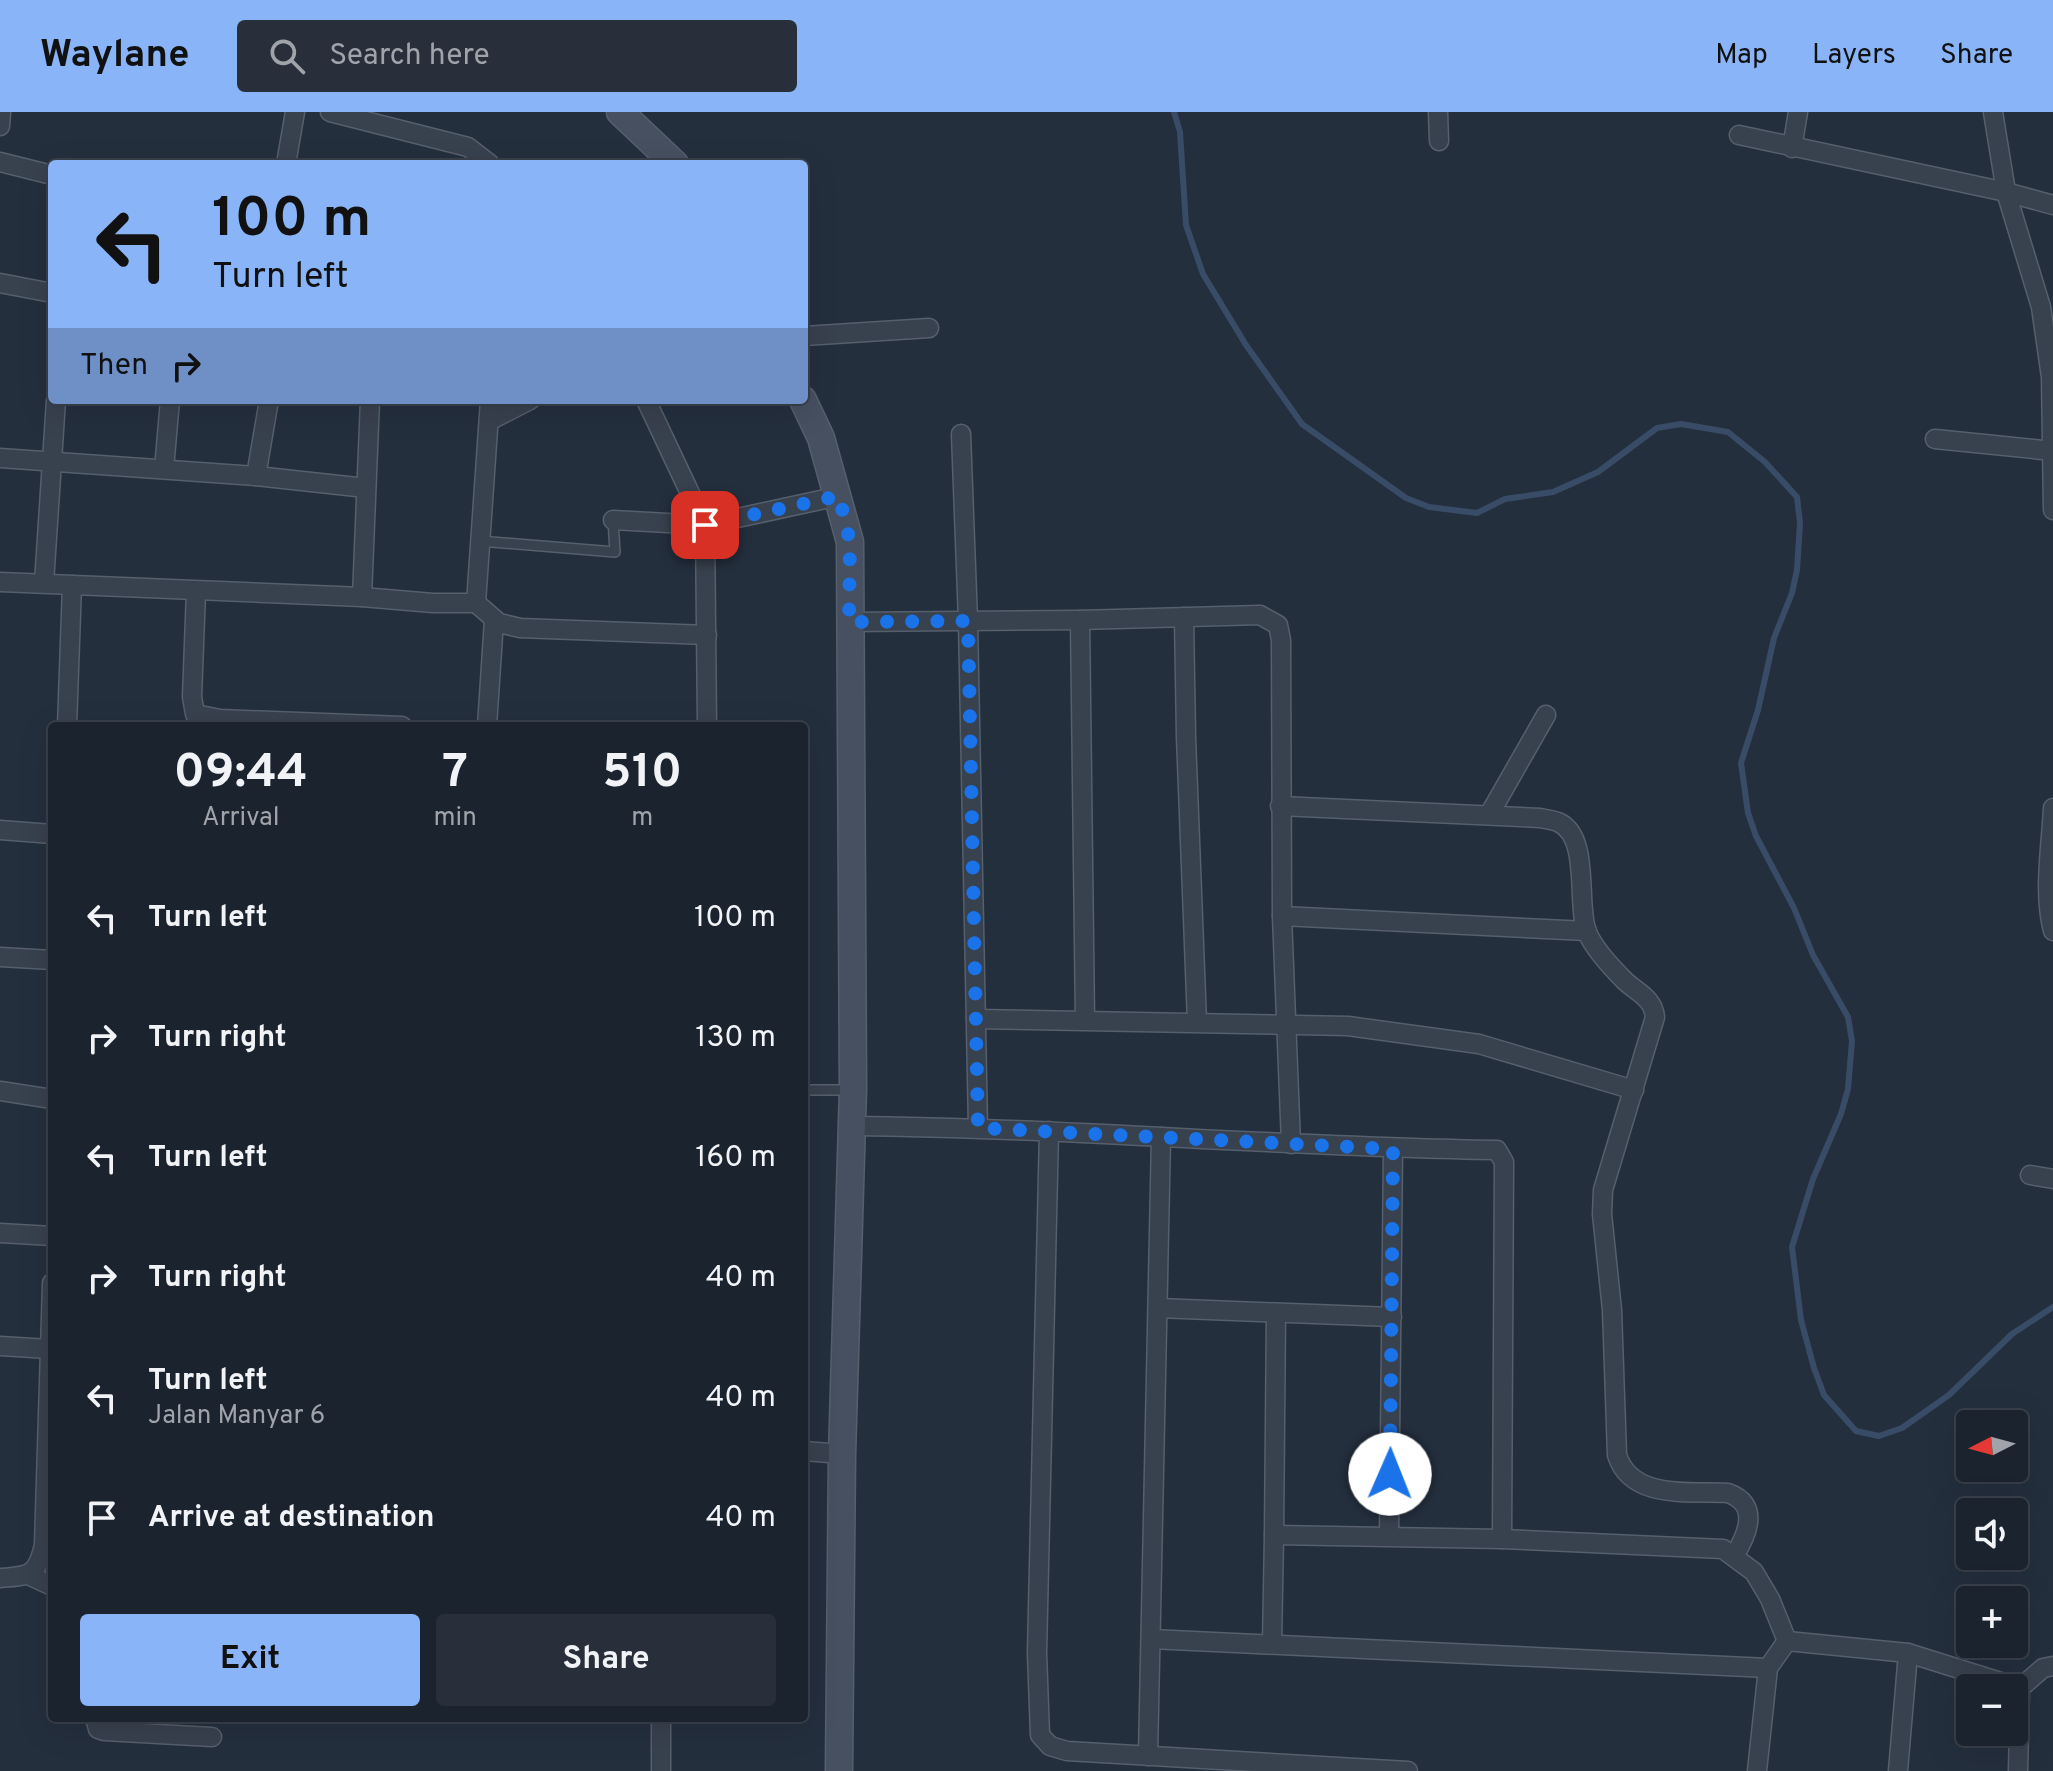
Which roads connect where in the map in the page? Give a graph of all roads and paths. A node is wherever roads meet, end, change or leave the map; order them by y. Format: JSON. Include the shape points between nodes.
{"nodes":[{"id":1,"x":1,"y":112,"type":"edge"},
{"id":2,"x":295,"y":112,"type":"edge"},
{"id":3,"x":330,"y":112,"type":"edge"},
{"id":4,"x":620,"y":112,"type":"edge"},
{"id":5,"x":1438,"y":112,"type":"edge"},
{"id":6,"x":1798,"y":112,"type":"edge"},
{"id":7,"x":1993,"y":112,"type":"edge"},
{"id":8,"x":0,"y":126,"type":"edge"},
{"id":9,"x":1739,"y":135,"type":"dead end"},
{"id":10,"x":1439,"y":141,"type":"dead end"},
{"id":11,"x":1792,"y":148,"type":"junction"},
{"id":12,"x":287,"y":160,"type":"edge"},
{"id":13,"x":485,"y":160,"type":"edge"},
{"id":14,"x":671,"y":160,"type":"edge"},
{"id":15,"x":0,"y":162,"type":"edge"},
{"id":16,"x":48,"y":174,"type":"edge"},
{"id":17,"x":2006,"y":192,"type":"junction"},
{"id":18,"x":2053,"y":205,"type":"edge"},
{"id":19,"x":0,"y":283,"type":"edge"},
{"id":20,"x":48,"y":292,"type":"edge"},
{"id":21,"x":929,"y":328,"type":"dead end"},
{"id":22,"x":808,"y":336,"type":"edge"},
{"id":23,"x":56,"y":404,"type":"edge"},
{"id":24,"x":170,"y":404,"type":"edge"},
{"id":25,"x":268,"y":404,"type":"edge"},
{"id":26,"x":370,"y":404,"type":"edge"},
{"id":27,"x":490,"y":404,"type":"edge"},
{"id":28,"x":522,"y":404,"type":"edge"},
{"id":29,"x":648,"y":404,"type":"edge"},
{"id":30,"x":805,"y":404,"type":"edge"},
{"id":31,"x":489,"y":421,"type":"junction"},
{"id":32,"x":961,"y":434,"type":"dead end"},
{"id":33,"x":1935,"y":439,"type":"dead end"},
{"id":34,"x":2052,"y":451,"type":"edge"},
{"id":35,"x":0,"y":458,"type":"edge"},
{"id":36,"x":52,"y":462,"type":"junction"},
{"id":37,"x":164,"y":469,"type":"junction"},
{"id":38,"x":256,"y":476,"type":"junction"},
{"id":39,"x":366,"y":488,"type":"junction"},
{"id":40,"x":839,"y":496,"type":"junction"},
{"id":41,"x":2053,"y":510,"type":"edge"},
{"id":42,"x":613,"y":520,"type":"joint"},
{"id":43,"x":705,"y":525,"type":"junction"},
{"id":44,"x":479,"y":541,"type":"junction"},
{"id":45,"x":0,"y":582,"type":"edge"},
{"id":46,"x":44,"y":583,"type":"junction"},
{"id":47,"x":72,"y":585,"type":"junction"},
{"id":48,"x":196,"y":591,"type":"junction"},
{"id":49,"x":362,"y":597,"type":"junction"},
{"id":50,"x":476,"y":603,"type":"junction"},
{"id":51,"x":1184,"y":617,"type":"junction"},
{"id":52,"x":494,"y":620,"type":"junction"},
{"id":53,"x":1080,"y":620,"type":"junction"},
{"id":54,"x":968,"y":621,"type":"junction"},
{"id":55,"x":849,"y":622,"type":"junction"},
{"id":56,"x":707,"y":635,"type":"junction"},
{"id":57,"x":1546,"y":715,"type":"dead end"},
{"id":58,"x":67,"y":722,"type":"edge"},
{"id":59,"x":298,"y":722,"type":"edge"},
{"id":60,"x":487,"y":722,"type":"edge"},
{"id":61,"x":707,"y":722,"type":"edge"},
{"id":62,"x":1280,"y":806,"type":"junction"},
{"id":63,"x":2053,"y":808,"type":"edge"},
{"id":64,"x":1489,"y":815,"type":"junction"},
{"id":65,"x":0,"y":830,"type":"edge"},
{"id":66,"x":48,"y":834,"type":"edge"},
{"id":67,"x":1282,"y":916,"type":"junction"},
{"id":68,"x":1587,"y":931,"type":"junction"},
{"id":69,"x":2053,"y":931,"type":"edge"},
{"id":70,"x":0,"y":957,"type":"edge"},
{"id":71,"x":48,"y":960,"type":"edge"},
{"id":72,"x":976,"y":1019,"type":"junction"},
{"id":73,"x":1085,"y":1020,"type":"junction"},
{"id":74,"x":1197,"y":1022,"type":"junction"},
{"id":75,"x":1286,"y":1024,"type":"junction"},
{"id":76,"x":853,"y":1089,"type":"junction"},
{"id":77,"x":808,"y":1090,"type":"edge"},
{"id":78,"x":1634,"y":1090,"type":"junction"},
{"id":79,"x":0,"y":1091,"type":"edge"},
{"id":80,"x":48,"y":1098,"type":"edge"},
{"id":81,"x":852,"y":1126,"type":"junction"},
{"id":82,"x":978,"y":1128,"type":"junction"},
{"id":83,"x":1049,"y":1131,"type":"junction"},
{"id":84,"x":1161,"y":1137,"type":"junction"},
{"id":85,"x":1291,"y":1144,"type":"junction"},
{"id":86,"x":1393,"y":1149,"type":"junction"},
{"id":87,"x":2030,"y":1175,"type":"dead end"},
{"id":88,"x":2053,"y":1179,"type":"edge"},
{"id":89,"x":0,"y":1233,"type":"edge"},
{"id":90,"x":48,"y":1236,"type":"edge"},
{"id":91,"x":1158,"y":1308,"type":"junction"},
{"id":92,"x":1276,"y":1313,"type":"junction"},
{"id":93,"x":1392,"y":1317,"type":"junction"},
{"id":94,"x":0,"y":1346,"type":"edge"},
{"id":95,"x":48,"y":1349,"type":"edge"},
{"id":96,"x":48,"y":1447,"type":"edge"},
{"id":97,"x":808,"y":1451,"type":"edge"},
{"id":98,"x":842,"y":1454,"type":"junction"},
{"id":99,"x":1274,"y":1535,"type":"junction"},
{"id":100,"x":1389,"y":1536,"type":"junction"},
{"id":101,"x":1502,"y":1539,"type":"junction"},
{"id":102,"x":1734,"y":1556,"type":"junction"},
{"id":103,"x":28,"y":1575,"type":"junction"},
{"id":104,"x":0,"y":1578,"type":"edge"},
{"id":105,"x":48,"y":1584,"type":"edge"},
{"id":106,"x":1151,"y":1639,"type":"junction"},
{"id":107,"x":1787,"y":1641,"type":"junction"},
{"id":108,"x":1272,"y":1644,"type":"junction"},
{"id":109,"x":1908,"y":1653,"type":"junction"},
{"id":110,"x":2053,"y":1666,"type":"edge"},
{"id":111,"x":1768,"y":1668,"type":"junction"},
{"id":112,"x":1975,"y":1674,"type":"edge"},
{"id":113,"x":2028,"y":1681,"type":"edge"},
{"id":114,"x":96,"y":1722,"type":"edge"},
{"id":115,"x":661,"y":1722,"type":"edge"},
{"id":116,"x":212,"y":1737,"type":"dead end"},
{"id":117,"x":2019,"y":1746,"type":"edge"},
{"id":118,"x":1067,"y":1751,"type":"junction"},
{"id":119,"x":1148,"y":1756,"type":"junction"},
{"id":120,"x":661,"y":1771,"type":"edge"},
{"id":121,"x":839,"y":1771,"type":"edge"},
{"id":122,"x":1066,"y":1771,"type":"edge"},
{"id":123,"x":1408,"y":1771,"type":"edge"},
{"id":124,"x":1757,"y":1771,"type":"edge"},
{"id":125,"x":1898,"y":1771,"type":"edge"},
{"id":126,"x":2018,"y":1771,"type":"edge"}],
"edges":[{"from":1,"to":8,"type":"street"},
{"from":2,"to":12,"type":"street"},
{"from":3,"to":13,"type":"street","via":[[468,147]]},
{"from":4,"to":14,"type":"main road"},
{"from":5,"to":10,"type":"street"},
{"from":6,"to":11,"type":"street"},
{"from":7,"to":17,"type":"street"},
{"from":9,"to":11,"type":"street"},
{"from":11,"to":17,"type":"street"},
{"from":15,"to":16,"type":"street"},
{"from":17,"to":18,"type":"street"},
{"from":17,"to":34,"type":"street","via":[[2041,307],[2051,377]]},
{"from":19,"to":20,"type":"street"},
{"from":21,"to":22,"type":"street"},
{"from":23,"to":36,"type":"street"},
{"from":24,"to":37,"type":"street"},
{"from":25,"to":38,"type":"street"},
{"from":26,"to":39,"type":"street"},
{"from":27,"to":31,"type":"street"},
{"from":28,"to":31,"type":"street"},
{"from":29,"to":43,"type":"street"},
{"from":30,"to":40,"type":"main road"},
{"from":31,"to":44,"type":"street"},
{"from":32,"to":54,"type":"street"},
{"from":33,"to":34,"type":"street"},
{"from":34,"to":41,"type":"street"},
{"from":35,"to":36,"type":"street"},
{"from":36,"to":37,"type":"street"},
{"from":36,"to":46,"type":"street"},
{"from":37,"to":38,"type":"street"},
{"from":38,"to":39,"type":"street"},
{"from":39,"to":49,"type":"street"},
{"from":40,"to":43,"type":"street"},
{"from":40,"to":55,"type":"main road","via":[[850,542]]},
{"from":42,"to":43,"type":"street"},
{"from":42,"to":44,"type":"lane","via":[[615,552]]},
{"from":43,"to":56,"type":"street"},
{"from":44,"to":50,"type":"street"},
{"from":45,"to":46,"type":"street"},
{"from":46,"to":47,"type":"street"},
{"from":47,"to":48,"type":"street"},
{"from":47,"to":58,"type":"street"},
{"from":48,"to":49,"type":"street"},
{"from":48,"to":59,"type":"street","via":[[195,714]]},
{"from":49,"to":50,"type":"street"},
{"from":50,"to":52,"type":"street"},
{"from":51,"to":53,"type":"street"},
{"from":51,"to":62,"type":"street","via":[[1260,615],[1278,625]]},
{"from":51,"to":74,"type":"street"},
{"from":52,"to":56,"type":"street","via":[[520,628]]},
{"from":52,"to":60,"type":"street"},
{"from":53,"to":54,"type":"street"},
{"from":53,"to":73,"type":"street"},
{"from":54,"to":55,"type":"street"},
{"from":54,"to":72,"type":"street"},
{"from":55,"to":76,"type":"main road"},
{"from":56,"to":61,"type":"street"},
{"from":57,"to":64,"type":"street"},
{"from":62,"to":64,"type":"street"},
{"from":62,"to":67,"type":"street"},
{"from":63,"to":69,"type":"street"},
{"from":64,"to":68,"type":"street","via":[[1540,818],[1569,830],[1577,845]]},
{"from":65,"to":66,"type":"street"},
{"from":67,"to":68,"type":"street"},
{"from":67,"to":75,"type":"street"},
{"from":68,"to":78,"type":"street","via":[[1625,982],[1654,1009]]},
{"from":70,"to":71,"type":"street"},
{"from":72,"to":73,"type":"street"},
{"from":72,"to":82,"type":"street"},
{"from":73,"to":74,"type":"street"},
{"from":74,"to":75,"type":"street"},
{"from":75,"to":78,"type":"street","via":[[1348,1026],[1479,1044]]},
{"from":75,"to":85,"type":"street"},
{"from":76,"to":77,"type":"lane"},
{"from":76,"to":81,"type":"main road"},
{"from":78,"to":102,"type":"street","via":[[1603,1190],[1617,1455],[1630,1480],[1644,1486],[1737,1496],[1749,1522]]},
{"from":79,"to":80,"type":"street"},
{"from":81,"to":82,"type":"street"},
{"from":81,"to":98,"type":"main road"},
{"from":82,"to":83,"type":"street"},
{"from":83,"to":84,"type":"street"},
{"from":83,"to":118,"type":"street","via":[[1037,1653],[1040,1735],[1050,1746]]},
{"from":84,"to":85,"type":"street"},
{"from":84,"to":91,"type":"street"},
{"from":85,"to":86,"type":"street"},
{"from":86,"to":93,"type":"street"},
{"from":86,"to":101,"type":"street","via":[[1497,1150],[1504,1159]]},
{"from":87,"to":88,"type":"street"},
{"from":89,"to":90,"type":"street"},
{"from":91,"to":92,"type":"street"},
{"from":91,"to":106,"type":"street"},
{"from":92,"to":93,"type":"street"},
{"from":92,"to":99,"type":"street"},
{"from":93,"to":100,"type":"street"},
{"from":94,"to":95,"type":"street"},
{"from":96,"to":103,"type":"street","via":[[44,1545],[40,1563]]},
{"from":97,"to":98,"type":"street"},
{"from":98,"to":121,"type":"main road"},
{"from":99,"to":100,"type":"street"},
{"from":99,"to":108,"type":"street"},
{"from":100,"to":101,"type":"street"},
{"from":101,"to":102,"type":"street","via":[[1723,1549]]},
{"from":102,"to":107,"type":"street","via":[[1754,1572]]},
{"from":103,"to":104,"type":"street"},
{"from":103,"to":105,"type":"street"},
{"from":106,"to":108,"type":"street"},
{"from":106,"to":119,"type":"street"},
{"from":107,"to":109,"type":"street"},
{"from":107,"to":111,"type":"street"},
{"from":108,"to":111,"type":"street"},
{"from":109,"to":112,"type":"street"},
{"from":109,"to":125,"type":"street"},
{"from":110,"to":113,"type":"street"},
{"from":111,"to":124,"type":"street"},
{"from":114,"to":116,"type":"street","via":[[104,1731]]},
{"from":115,"to":120,"type":"street"},
{"from":117,"to":126,"type":"street"},
{"from":118,"to":119,"type":"street"},
{"from":118,"to":122,"type":"street"},
{"from":119,"to":123,"type":"street"}]}
